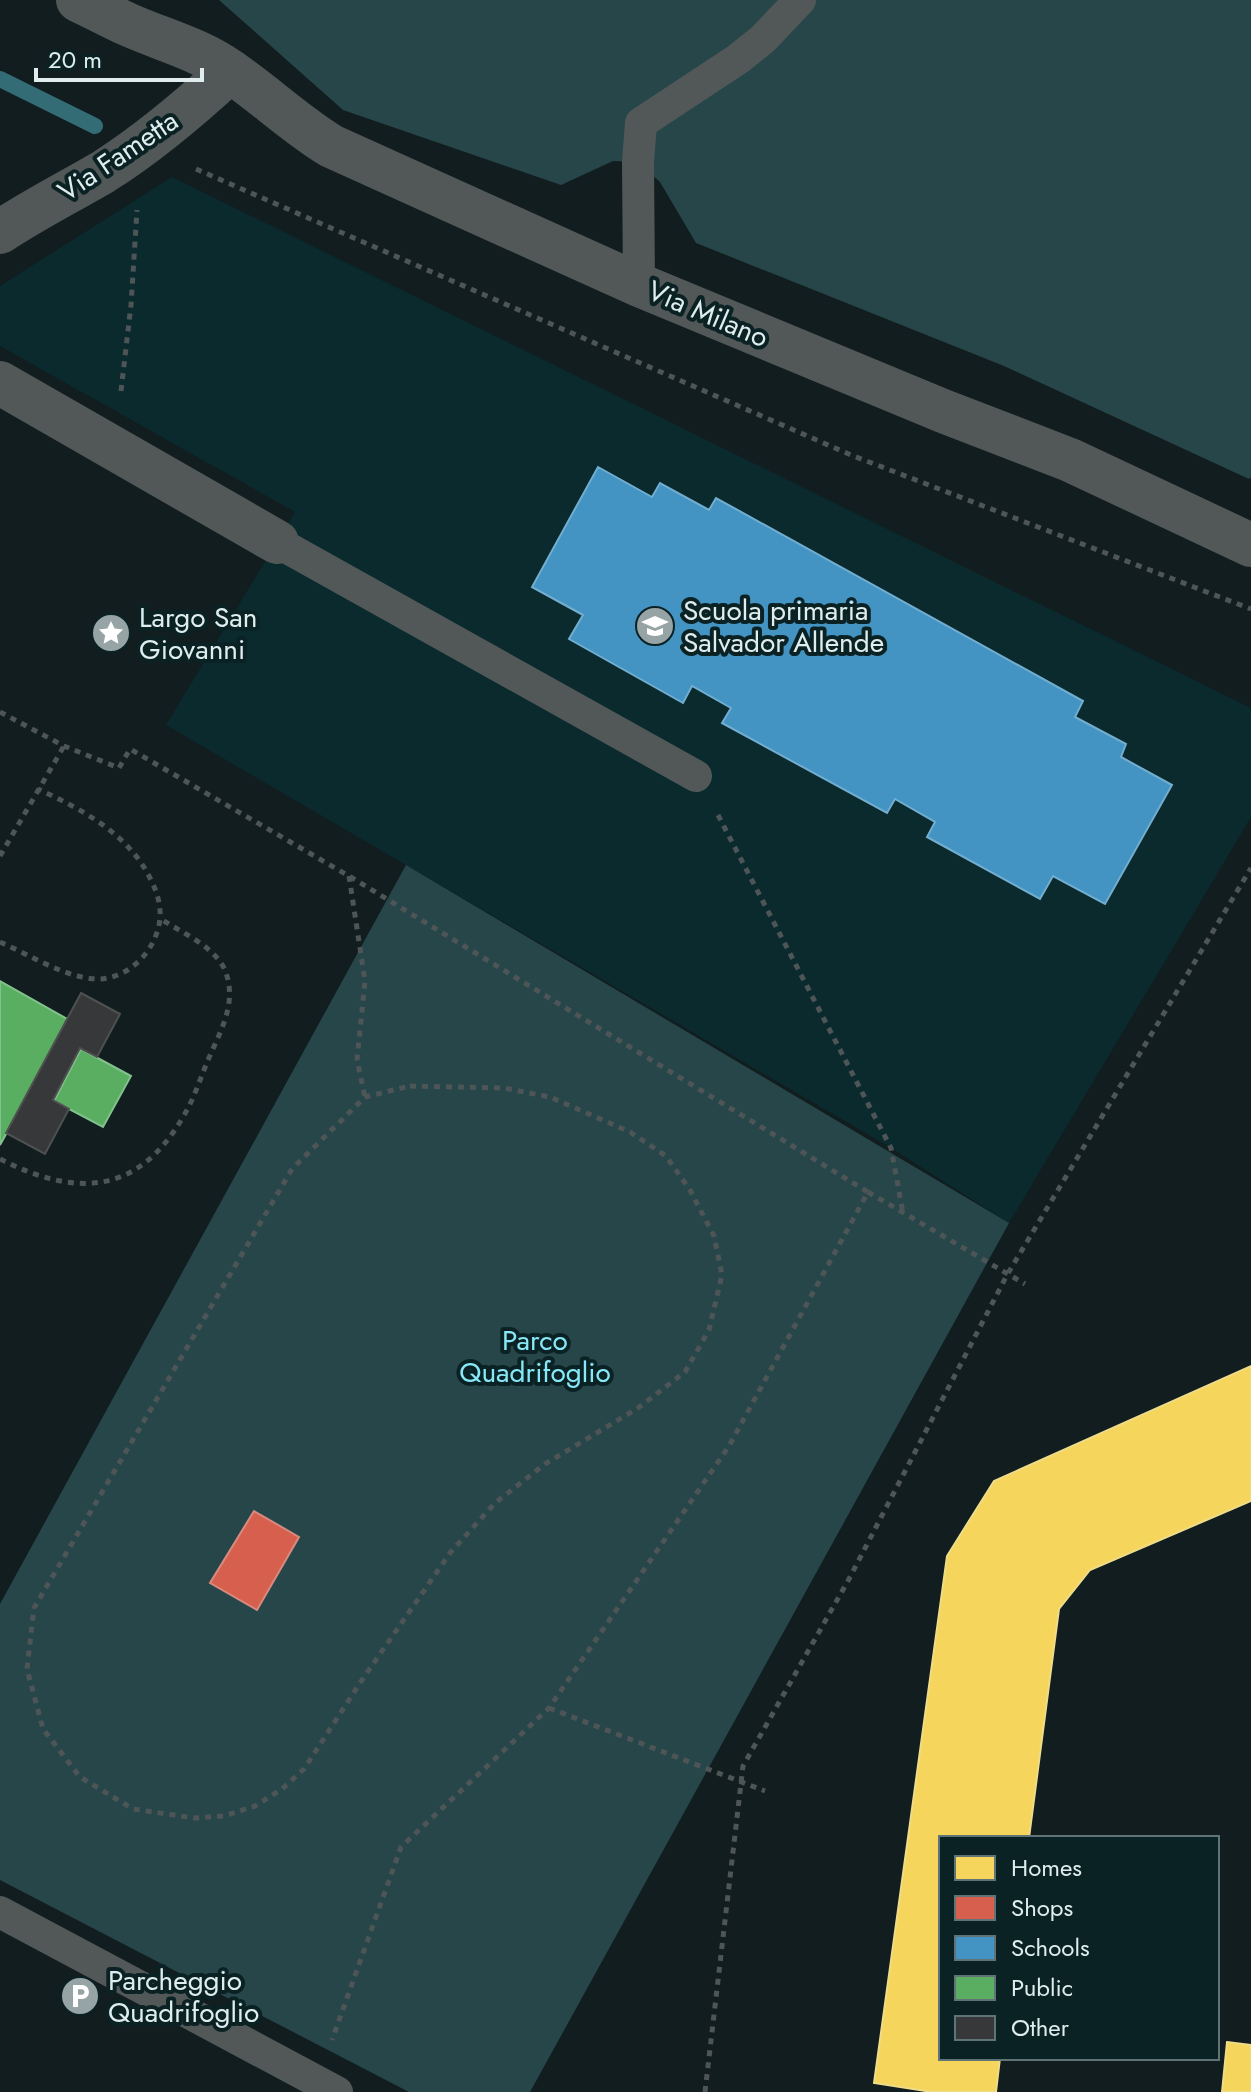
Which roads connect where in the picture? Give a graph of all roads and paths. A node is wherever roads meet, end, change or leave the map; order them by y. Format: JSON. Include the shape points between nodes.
{"nodes":[{"id":1,"x":78,"y":0,"type":"edge"},
{"id":2,"x":127,"y":0,"type":"edge"},
{"id":3,"x":800,"y":0,"type":"edge"},
{"id":4,"x":186,"y":46,"type":"junction"},
{"id":5,"x":230,"y":71,"type":"junction"},
{"id":6,"x":140,"y":146,"type":"junction"},
{"id":7,"x":0,"y":232,"type":"edge"},
{"id":8,"x":639,"y":285,"type":"junction"},
{"id":9,"x":0,"y":383,"type":"edge"},
{"id":10,"x":144,"y":465,"type":"junction"},
{"id":11,"x":277,"y":542,"type":"joint"},
{"id":12,"x":1251,"y":545,"type":"edge"},
{"id":13,"x":1251,"y":609,"type":"edge"},
{"id":14,"x":0,"y":712,"type":"edge"},
{"id":15,"x":64,"y":746,"type":"junction"},
{"id":16,"x":696,"y":776,"type":"joint"},
{"id":17,"x":38,"y":789,"type":"junction"},
{"id":18,"x":0,"y":856,"type":"edge"},
{"id":19,"x":1251,"y":868,"type":"edge"},
{"id":20,"x":349,"y":876,"type":"junction"},
{"id":21,"x":161,"y":919,"type":"junction"},
{"id":22,"x":0,"y":942,"type":"edge"},
{"id":23,"x":365,"y":1097,"type":"junction"},
{"id":24,"x":0,"y":1159,"type":"edge"},
{"id":25,"x":868,"y":1192,"type":"junction"},
{"id":26,"x":903,"y":1213,"type":"junction"},
{"id":27,"x":1007,"y":1275,"type":"junction"},
{"id":28,"x":1025,"y":1284,"type":"dead end"},
{"id":29,"x":549,"y":1708,"type":"junction"},
{"id":30,"x":742,"y":1783,"type":"junction"},
{"id":31,"x":765,"y":1791,"type":"dead end"},
{"id":32,"x":0,"y":1912,"type":"edge"},
{"id":33,"x":327,"y":2052,"type":"dead end"},
{"id":34,"x":337,"y":2092,"type":"edge"},
{"id":35,"x":705,"y":2092,"type":"edge"}],
"edges":[{"from":1,"to":4,"type":"street","name":"Via Milano"},
{"from":2,"to":4,"type":"street","name":"Via Milano"},
{"from":3,"to":8,"type":"lane","via":[[763,39],[641,123]]},
{"from":4,"to":5,"type":"street","name":"Via Milano"},
{"from":5,"to":6,"type":"street","name":"Via Fametta"},
{"from":5,"to":8,"type":"street","name":"Via Milano","via":[[331,146]]},
{"from":6,"to":7,"type":"street","name":"Via Fametta"},
{"from":6,"to":10,"type":"path","via":[[131,305],[120,389]]},
{"from":6,"to":13,"type":"path","via":[[851,455]]},
{"from":8,"to":12,"type":"street","name":"Via Milano","via":[[1070,460]]},
{"from":9,"to":10,"type":"street"},
{"from":10,"to":11,"type":"street"},
{"from":11,"to":16,"type":"lane"},
{"from":14,"to":15,"type":"path"},
{"from":15,"to":17,"type":"path"},
{"from":15,"to":20,"type":"path","via":[[119,768],[130,749]]},
{"from":16,"to":26,"type":"path","via":[[891,1148]]},
{"from":17,"to":18,"type":"path"},
{"from":17,"to":21,"type":"path","via":[[124,840],[161,899]]},
{"from":19,"to":27,"type":"path"},
{"from":20,"to":23,"type":"path","via":[[365,981],[357,1060]]},
{"from":20,"to":25,"type":"path"},
{"from":21,"to":22,"type":"path","via":[[137,963],[99,979],[72,974]]},
{"from":21,"to":24,"type":"path","via":[[213,954],[226,970],[232,995],[183,1117],[158,1151],[105,1183],[63,1183],[28,1174]]},
{"from":23,"to":23,"type":"path","via":[[292,1169],[34,1608],[27,1669],[43,1729],[80,1777],[133,1809],[194,1818],[224,1816],[255,1806],[282,1789],[304,1769],[450,1553],[495,1503],[685,1372],[709,1330],[722,1275],[714,1236],[666,1156],[630,1132],[550,1097],[504,1088],[410,1086]]},
{"from":25,"to":26,"type":"path"},
{"from":25,"to":29,"type":"path","via":[[729,1446]]},
{"from":26,"to":27,"type":"path"},
{"from":27,"to":28,"type":"path"},
{"from":27,"to":30,"type":"path","via":[[849,1579],[743,1766]]},
{"from":29,"to":30,"type":"path"},
{"from":29,"to":33,"type":"path","via":[[401,1847]]},
{"from":30,"to":31,"type":"path"},
{"from":30,"to":35,"type":"path"},
{"from":32,"to":34,"type":"lane"}]}
